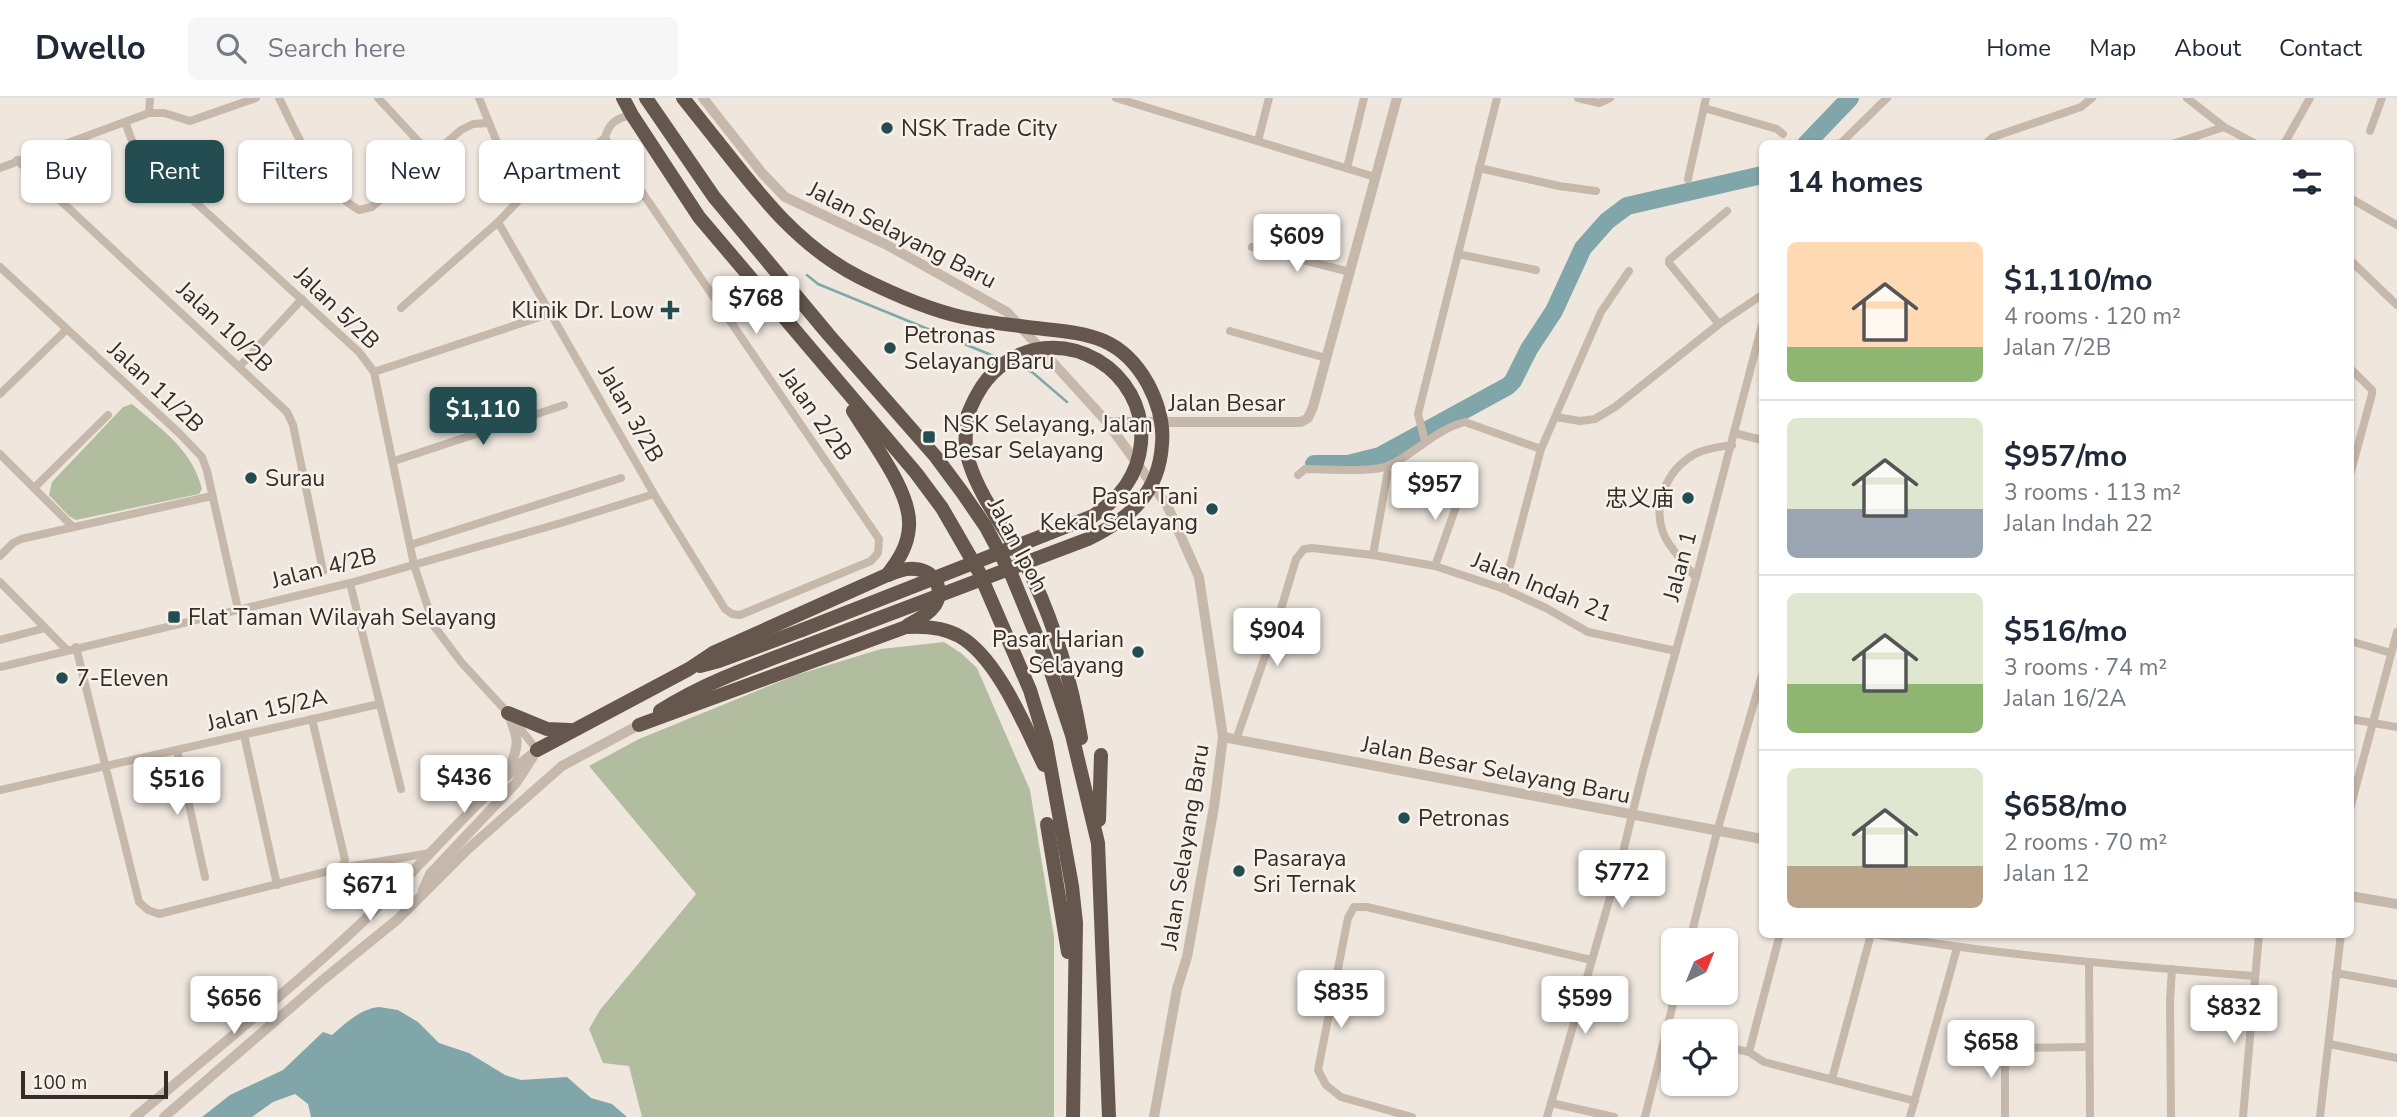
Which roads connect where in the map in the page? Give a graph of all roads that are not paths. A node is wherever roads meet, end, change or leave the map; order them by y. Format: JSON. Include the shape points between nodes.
{"nodes":[{"id":1,"x":149,"y":98,"type":"edge"},
{"id":2,"x":256,"y":98,"type":"edge"},
{"id":3,"x":279,"y":98,"type":"edge"},
{"id":4,"x":378,"y":98,"type":"edge"},
{"id":5,"x":479,"y":98,"type":"edge"},
{"id":6,"x":623,"y":98,"type":"edge"},
{"id":7,"x":646,"y":98,"type":"edge"},
{"id":8,"x":683,"y":98,"type":"edge"},
{"id":9,"x":703,"y":98,"type":"edge"},
{"id":10,"x":1116,"y":98,"type":"edge"},
{"id":11,"x":1269,"y":98,"type":"edge"},
{"id":12,"x":1364,"y":98,"type":"edge"},
{"id":13,"x":1397,"y":98,"type":"edge"},
{"id":14,"x":1497,"y":98,"type":"edge"},
{"id":15,"x":1578,"y":98,"type":"edge"},
{"id":16,"x":1610,"y":98,"type":"edge"},
{"id":17,"x":1706,"y":98,"type":"edge"},
{"id":18,"x":1887,"y":98,"type":"edge"},
{"id":19,"x":2092,"y":98,"type":"edge"},
{"id":20,"x":2187,"y":98,"type":"edge"},
{"id":21,"x":2206,"y":98,"type":"edge"},
{"id":22,"x":2310,"y":98,"type":"edge"},
{"id":23,"x":2382,"y":98,"type":"edge"},
{"id":24,"x":2199,"y":106,"type":"junction"},
{"id":25,"x":1704,"y":108,"type":"junction"},
{"id":26,"x":149,"y":113,"type":"junction"},
{"id":27,"x":632,"y":115,"type":"junction"},
{"id":28,"x":125,"y":122,"type":"junction"},
{"id":29,"x":488,"y":122,"type":"junction"},
{"id":30,"x":2224,"y":127,"type":"junction"},
{"id":31,"x":2370,"y":131,"type":"dead end"},
{"id":32,"x":1783,"y":134,"type":"dead end"},
{"id":33,"x":605,"y":138,"type":"junction"},
{"id":34,"x":417,"y":140,"type":"edge"},
{"id":35,"x":449,"y":140,"type":"edge"},
{"id":36,"x":495,"y":140,"type":"edge"},
{"id":37,"x":602,"y":140,"type":"edge"},
{"id":38,"x":1844,"y":140,"type":"edge"},
{"id":39,"x":1990,"y":140,"type":"edge"},
{"id":40,"x":2184,"y":140,"type":"edge"},
{"id":41,"x":2248,"y":140,"type":"edge"},
{"id":42,"x":2286,"y":140,"type":"edge"},
{"id":43,"x":1258,"y":141,"type":"junction"},
{"id":44,"x":17,"y":160,"type":"junction"},
{"id":45,"x":0,"y":168,"type":"edge"},
{"id":46,"x":1347,"y":168,"type":"junction"},
{"id":47,"x":1479,"y":168,"type":"junction"},
{"id":48,"x":1376,"y":177,"type":"junction"},
{"id":49,"x":1688,"y":179,"type":"dead end"},
{"id":50,"x":1597,"y":191,"type":"dead end"},
{"id":51,"x":2354,"y":200,"type":"edge"},
{"id":52,"x":377,"y":203,"type":"edge"},
{"id":53,"x":516,"y":203,"type":"edge"},
{"id":54,"x":1727,"y":211,"type":"dead end"},
{"id":55,"x":498,"y":222,"type":"junction"},
{"id":56,"x":2397,"y":225,"type":"edge"},
{"id":57,"x":1252,"y":247,"type":"dead end"},
{"id":58,"x":1458,"y":254,"type":"junction"},
{"id":59,"x":2354,"y":264,"type":"edge"},
{"id":60,"x":0,"y":267,"type":"edge"},
{"id":61,"x":1535,"y":270,"type":"dead end"},
{"id":62,"x":1629,"y":271,"type":"dead end"},
{"id":63,"x":1350,"y":272,"type":"junction"},
{"id":64,"x":1759,"y":297,"type":"edge"},
{"id":65,"x":302,"y":299,"type":"junction"},
{"id":66,"x":2397,"y":305,"type":"edge"},
{"id":67,"x":401,"y":308,"type":"dead end"},
{"id":68,"x":552,"y":313,"type":"junction"},
{"id":69,"x":1719,"y":324,"type":"junction"},
{"id":70,"x":66,"y":330,"type":"junction"},
{"id":71,"x":1230,"y":331,"type":"dead end"},
{"id":72,"x":1758,"y":355,"type":"edge"},
{"id":73,"x":1326,"y":358,"type":"junction"},
{"id":74,"x":239,"y":367,"type":"junction"},
{"id":75,"x":825,"y":369,"type":"junction"},
{"id":76,"x":374,"y":372,"type":"junction"},
{"id":77,"x":2354,"y":372,"type":"edge"},
{"id":78,"x":0,"y":394,"type":"edge"},
{"id":79,"x":564,"y":405,"type":"dead end"},
{"id":80,"x":108,"y":415,"type":"dead end"},
{"id":81,"x":1556,"y":417,"type":"junction"},
{"id":82,"x":1107,"y":422,"type":"junction"},
{"id":83,"x":1734,"y":433,"type":"junction"},
{"id":84,"x":1424,"y":438,"type":"junction"},
{"id":85,"x":1759,"y":439,"type":"edge"},
{"id":86,"x":1732,"y":445,"type":"junction"},
{"id":87,"x":1541,"y":449,"type":"junction"},
{"id":88,"x":0,"y":454,"type":"edge"},
{"id":89,"x":2354,"y":460,"type":"edge"},
{"id":90,"x":394,"y":461,"type":"junction"},
{"id":91,"x":1389,"y":465,"type":"junction"},
{"id":92,"x":1298,"y":475,"type":"dead end"},
{"id":93,"x":621,"y":478,"type":"dead end"},
{"id":94,"x":1464,"y":487,"type":"dead end"},
{"id":95,"x":34,"y":488,"type":"junction"},
{"id":96,"x":654,"y":494,"type":"junction"},
{"id":97,"x":212,"y":496,"type":"junction"},
{"id":98,"x":73,"y":527,"type":"junction"},
{"id":99,"x":410,"y":545,"type":"junction"},
{"id":100,"x":1373,"y":555,"type":"junction"},
{"id":101,"x":0,"y":556,"type":"edge"},
{"id":102,"x":414,"y":565,"type":"junction"},
{"id":103,"x":1435,"y":566,"type":"junction"},
{"id":104,"x":323,"y":571,"type":"dead end"},
{"id":105,"x":887,"y":575,"type":"junction"},
{"id":106,"x":1696,"y":578,"type":"junction"},
{"id":107,"x":0,"y":582,"type":"edge"},
{"id":108,"x":350,"y":583,"type":"junction"},
{"id":109,"x":1504,"y":589,"type":"junction"},
{"id":110,"x":238,"y":609,"type":"junction"},
{"id":111,"x":740,"y":615,"type":"joint"},
{"id":112,"x":906,"y":627,"type":"junction"},
{"id":113,"x":45,"y":628,"type":"junction"},
{"id":114,"x":2397,"y":632,"type":"edge"},
{"id":115,"x":0,"y":640,"type":"edge"},
{"id":116,"x":2354,"y":642,"type":"edge"},
{"id":117,"x":76,"y":647,"type":"junction"},
{"id":118,"x":66,"y":649,"type":"junction"},
{"id":119,"x":1676,"y":650,"type":"junction"},
{"id":120,"x":2391,"y":653,"type":"junction"},
{"id":121,"x":0,"y":667,"type":"edge"},
{"id":122,"x":689,"y":669,"type":"junction"},
{"id":123,"x":1759,"y":685,"type":"edge"},
{"id":124,"x":379,"y":704,"type":"junction"},
{"id":125,"x":509,"y":713,"type":"junction"},
{"id":126,"x":312,"y":719,"type":"junction"},
{"id":127,"x":2354,"y":720,"type":"edge"},
{"id":128,"x":2373,"y":723,"type":"junction"},
{"id":129,"x":639,"y":725,"type":"junction"},
{"id":130,"x":2397,"y":727,"type":"edge"},
{"id":131,"x":573,"y":730,"type":"junction"},
{"id":132,"x":244,"y":735,"type":"junction"},
{"id":133,"x":1223,"y":737,"type":"junction"},
{"id":134,"x":1237,"y":740,"type":"junction"},
{"id":135,"x":177,"y":750,"type":"junction"},
{"id":136,"x":537,"y":750,"type":"junction"},
{"id":137,"x":1101,"y":755,"type":"dead end"},
{"id":138,"x":106,"y":766,"type":"junction"},
{"id":139,"x":504,"y":777,"type":"junction"},
{"id":140,"x":1051,"y":778,"type":"junction"},
{"id":141,"x":401,"y":789,"type":"dead end"},
{"id":142,"x":0,"y":790,"type":"edge"},
{"id":143,"x":2354,"y":794,"type":"edge"},
{"id":144,"x":1089,"y":802,"type":"junction"},
{"id":145,"x":1632,"y":816,"type":"junction"},
{"id":146,"x":1047,"y":824,"type":"dead end"},
{"id":147,"x":1717,"y":832,"type":"junction"},
{"id":148,"x":1759,"y":839,"type":"edge"},
{"id":149,"x":1098,"y":843,"type":"junction"},
{"id":150,"x":431,"y":852,"type":"junction"},
{"id":151,"x":341,"y":868,"type":"junction"},
{"id":152,"x":205,"y":877,"type":"dead end"},
{"id":153,"x":277,"y":885,"type":"junction"},
{"id":154,"x":421,"y":896,"type":"junction"},
{"id":155,"x":2354,"y":898,"type":"edge"},
{"id":156,"x":2397,"y":904,"type":"edge"},
{"id":157,"x":1693,"y":928,"type":"edge"},
{"id":158,"x":1779,"y":938,"type":"edge"},
{"id":159,"x":1871,"y":938,"type":"edge"},
{"id":160,"x":1896,"y":938,"type":"edge"},
{"id":161,"x":2259,"y":938,"type":"edge"},
{"id":162,"x":2340,"y":938,"type":"edge"},
{"id":163,"x":1957,"y":948,"type":"junction"},
{"id":164,"x":1591,"y":960,"type":"junction"},
{"id":165,"x":2089,"y":963,"type":"junction"},
{"id":166,"x":2172,"y":970,"type":"junction"},
{"id":167,"x":2336,"y":973,"type":"junction"},
{"id":168,"x":2254,"y":976,"type":"junction"},
{"id":169,"x":2397,"y":984,"type":"edge"},
{"id":170,"x":1073,"y":988,"type":"junction"},
{"id":171,"x":2329,"y":1044,"type":"junction"},
{"id":172,"x":2088,"y":1047,"type":"junction"},
{"id":173,"x":1738,"y":1049,"type":"edge"},
{"id":174,"x":1749,"y":1052,"type":"junction"},
{"id":175,"x":2397,"y":1058,"type":"edge"},
{"id":176,"x":1661,"y":1065,"type":"edge"},
{"id":177,"x":1832,"y":1079,"type":"junction"},
{"id":178,"x":1915,"y":1101,"type":"junction"},
{"id":179,"x":1551,"y":1104,"type":"junction"},
{"id":180,"x":135,"y":1117,"type":"edge"},
{"id":181,"x":164,"y":1117,"type":"edge"},
{"id":182,"x":1073,"y":1117,"type":"edge"},
{"id":183,"x":1109,"y":1117,"type":"edge"},
{"id":184,"x":1154,"y":1117,"type":"edge"},
{"id":185,"x":1412,"y":1117,"type":"edge"},
{"id":186,"x":1547,"y":1117,"type":"edge"},
{"id":187,"x":1614,"y":1117,"type":"edge"},
{"id":188,"x":1645,"y":1117,"type":"edge"},
{"id":189,"x":1910,"y":1117,"type":"edge"},
{"id":190,"x":2005,"y":1117,"type":"edge"},
{"id":191,"x":2090,"y":1117,"type":"edge"},
{"id":192,"x":2171,"y":1117,"type":"edge"},
{"id":193,"x":2243,"y":1117,"type":"edge"},
{"id":194,"x":2320,"y":1117,"type":"edge"}],
"edges":[{"from":1,"to":26,"type":"street"},
{"from":2,"to":26,"type":"street","via":[[190,121]]},
{"from":3,"to":52,"type":"street","via":[[309,159],[329,185],[359,210]]},
{"from":4,"to":34,"type":"street"},
{"from":5,"to":29,"type":"street"},
{"from":6,"to":27,"type":"highway","name":"Jalan Ipoh"},
{"from":7,"to":144,"type":"highway","name":"Jalan Ipoh","via":[[714,197],[936,457],[986,527],[1049,666]]},
{"from":8,"to":129,"type":"highway","bridge":true,"via":[[782,220],[817,251],[856,275],[933,309],[985,321],[1082,333],[1124,352],[1157,403],[1162,449],[1154,479],[1137,506],[1110,528],[756,664],[682,696]]},
{"from":9,"to":82,"type":"street","name":"Jalan Selayang Baru","via":[[785,197],[999,306]]},
{"from":10,"to":43,"type":"street"},
{"from":11,"to":43,"type":"street"},
{"from":12,"to":46,"type":"street"},
{"from":13,"to":48,"type":"street","name":"Jalan Besar"},
{"from":14,"to":47,"type":"street"},
{"from":15,"to":16,"type":"street","via":[[1599,103]]},
{"from":17,"to":25,"type":"street"},
{"from":18,"to":38,"type":"street"},
{"from":19,"to":39,"type":"street","via":[[2081,107]]},
{"from":20,"to":24,"type":"street"},
{"from":21,"to":24,"type":"street"},
{"from":22,"to":42,"type":"street"},
{"from":23,"to":31,"type":"street"},
{"from":24,"to":30,"type":"street"},
{"from":25,"to":32,"type":"street"},
{"from":25,"to":49,"type":"street"},
{"from":26,"to":28,"type":"street"},
{"from":27,"to":33,"type":"street","via":[[619,117]]},
{"from":27,"to":75,"type":"highway","name":"Jalan Ipoh","via":[[699,218]]},
{"from":28,"to":44,"type":"street"},
{"from":28,"to":65,"type":"street","name":"Jalan 5/2B","via":[[134,146]]},
{"from":29,"to":35,"type":"street","via":[[473,124]]},
{"from":29,"to":36,"type":"street"},
{"from":30,"to":40,"type":"street"},
{"from":30,"to":41,"type":"street"},
{"from":33,"to":37,"type":"street"},
{"from":33,"to":111,"type":"street","name":"Jalan 2/2B","via":[[878,539],[878,553],[871,561]]},
{"from":43,"to":46,"type":"street"},
{"from":44,"to":45,"type":"street"},
{"from":44,"to":74,"type":"street","name":"Jalan 10/2B"},
{"from":46,"to":48,"type":"street"},
{"from":47,"to":50,"type":"street"},
{"from":47,"to":58,"type":"street"},
{"from":48,"to":63,"type":"street","name":"Jalan Besar"},
{"from":51,"to":56,"type":"street"},
{"from":53,"to":55,"type":"street"},
{"from":54,"to":69,"type":"street","via":[[1669,260]]},
{"from":55,"to":67,"type":"street"},
{"from":55,"to":68,"type":"street","name":"Jalan 3/2B"},
{"from":57,"to":63,"type":"street"},
{"from":58,"to":61,"type":"street"},
{"from":58,"to":84,"type":"street","via":[[1418,414]]},
{"from":59,"to":66,"type":"street"},
{"from":60,"to":70,"type":"street","name":"Jalan 11/2B"},
{"from":62,"to":81,"type":"street","via":[[1601,312]]},
{"from":63,"to":73,"type":"street","name":"Jalan Besar"},
{"from":64,"to":69,"type":"street"},
{"from":65,"to":74,"type":"street"},
{"from":65,"to":76,"type":"street","name":"Jalan 5/2B"},
{"from":68,"to":76,"type":"street"},
{"from":68,"to":96,"type":"street","name":"Jalan 3/2B"},
{"from":69,"to":81,"type":"street","via":[[1595,419]]},
{"from":70,"to":78,"type":"street"},
{"from":70,"to":97,"type":"street","name":"Jalan 11/2B","via":[[202,457]]},
{"from":71,"to":73,"type":"street"},
{"from":72,"to":83,"type":"street","name":"Jalan 1"},
{"from":73,"to":82,"type":"street","name":"Jalan Besar","via":[[1313,408],[1301,422]]},
{"from":74,"to":104,"type":"street","name":"Jalan 10/2B","via":[[287,412],[293,425]]},
{"from":75,"to":105,"type":"highway","via":[[892,474],[908,509],[905,545]]},
{"from":75,"to":140,"type":"highway","name":"Jalan Ipoh","via":[[916,473],[964,544],[1030,690]]},
{"from":76,"to":90,"type":"street","name":"Jalan 5/2B"},
{"from":77,"to":89,"type":"street","via":[[2372,390]]},
{"from":79,"to":90,"type":"street"},
{"from":80,"to":95,"type":"street"},
{"from":81,"to":87,"type":"street"},
{"from":82,"to":133,"type":"street","name":"Jalan Selayang Baru","via":[[1167,505],[1199,577]]},
{"from":83,"to":85,"type":"street"},
{"from":83,"to":86,"type":"street","name":"Jalan 1"},
{"from":84,"to":87,"type":"street","via":[[1465,422]]},
{"from":84,"to":91,"type":"street"},
{"from":86,"to":106,"type":"street","name":"Jalan 1"},
{"from":86,"to":106,"type":"street","via":[[1713,447],[1683,462],[1662,495],[1666,539]]},
{"from":87,"to":109,"type":"street"},
{"from":88,"to":95,"type":"street"},
{"from":90,"to":99,"type":"street","name":"Jalan 5/2B"},
{"from":91,"to":92,"type":"street","via":[[1305,469]]},
{"from":91,"to":100,"type":"street"},
{"from":93,"to":99,"type":"street"},
{"from":94,"to":103,"type":"street"},
{"from":95,"to":98,"type":"street"},
{"from":96,"to":102,"type":"street","name":"Jalan 4/2B"},
{"from":96,"to":111,"type":"street","name":"Jalan 3/2B","via":[[725,609]]},
{"from":97,"to":98,"type":"street"},
{"from":97,"to":110,"type":"street","name":"Jalan 11/2B"},
{"from":98,"to":101,"type":"street","via":[[21,539]]},
{"from":99,"to":102,"type":"street","name":"Jalan 5/2B"},
{"from":100,"to":103,"type":"street","name":"Jalan Indah 21"},
{"from":100,"to":134,"type":"street","name":"Jalan Indah 21","via":[[1312,548],[1299,553]]},
{"from":102,"to":108,"type":"street","name":"Jalan 4/2B"},
{"from":102,"to":125,"type":"street","name":"Jalan 5/2B","via":[[434,626]]},
{"from":103,"to":109,"type":"street","name":"Jalan Indah 21"},
{"from":105,"to":112,"type":"highway","via":[[914,568],[932,576],[939,585],[940,594],[929,612]]},
{"from":105,"to":122,"type":"highway","via":[[713,653]]},
{"from":106,"to":119,"type":"street","name":"Jalan 1"},
{"from":107,"to":113,"type":"street"},
{"from":108,"to":110,"type":"street","name":"Jalan 4/2B"},
{"from":108,"to":124,"type":"street"},
{"from":109,"to":119,"type":"street","name":"Jalan Indah 21","via":[[1588,632]]},
{"from":110,"to":117,"type":"street","name":"Jalan 4/2B"},
{"from":112,"to":129,"type":"highway"},
{"from":112,"to":140,"type":"highway","via":[[925,626],[959,636],[989,662]]},
{"from":113,"to":115,"type":"street"},
{"from":113,"to":118,"type":"street"},
{"from":114,"to":120,"type":"street"},
{"from":116,"to":120,"type":"street"},
{"from":117,"to":118,"type":"street","name":"Jalan 4/2B"},
{"from":117,"to":138,"type":"street"},
{"from":118,"to":121,"type":"street","name":"Jalan 4/2B"},
{"from":119,"to":145,"type":"street","name":"Jalan 1"},
{"from":120,"to":128,"type":"street"},
{"from":122,"to":131,"type":"highway"},
{"from":122,"to":144,"type":"highway","bridge":true,"via":[[802,630],[1093,516],[1108,506],[1134,474],[1140,454],[1138,406],[1110,368],[1073,350],[1031,351],[1006,362],[982,385],[968,414],[965,443],[969,462],[990,503],[1034,580],[1061,656],[1080,728]]},
{"from":123,"to":147,"type":"street"},
{"from":124,"to":126,"type":"street","name":"Jalan 15/2A"},
{"from":124,"to":141,"type":"street"},
{"from":125,"to":131,"type":"highway","via":[[547,729]]},
{"from":125,"to":136,"type":"street","name":"Jalan 5/2B"},
{"from":125,"to":139,"type":"street","via":[[518,737]]},
{"from":126,"to":132,"type":"street","name":"Jalan 15/2A"},
{"from":126,"to":151,"type":"street","via":[[345,860]]},
{"from":127,"to":128,"type":"street"},
{"from":128,"to":130,"type":"street"},
{"from":128,"to":143,"type":"street"},
{"from":129,"to":154,"type":"street","via":[[562,766]]},
{"from":131,"to":136,"type":"highway"},
{"from":132,"to":135,"type":"street","name":"Jalan 15/2A"},
{"from":132,"to":153,"type":"street"},
{"from":133,"to":134,"type":"street","name":"Jalan Besar Selayang Baru"},
{"from":133,"to":184,"type":"street","name":"Jalan Selayang Baru","via":[[1187,957]]},
{"from":134,"to":145,"type":"street","name":"Jalan Besar Selayang Baru"},
{"from":135,"to":138,"type":"street","name":"Jalan 15/2A"},
{"from":135,"to":152,"type":"street"},
{"from":136,"to":139,"type":"street"},
{"from":136,"to":154,"type":"street","via":[[516,783],[430,874]]},
{"from":137,"to":149,"type":"highway"},
{"from":138,"to":142,"type":"street","name":"Jalan 15/2A"},
{"from":138,"to":153,"type":"street","via":[[139,902],[148,910],[159,914]]},
{"from":139,"to":150,"type":"street"},
{"from":140,"to":170,"type":"highway","name":"Jalan Ipoh","via":[[1076,923]]},
{"from":144,"to":149,"type":"highway","name":"Jalan Ipoh"},
{"from":145,"to":147,"type":"street","name":"Jalan Besar Selayang Baru"},
{"from":145,"to":164,"type":"street","name":"Jalan 1"},
{"from":146,"to":170,"type":"highway"},
{"from":147,"to":148,"type":"street","name":"Jalan Besar Selayang Baru"},
{"from":147,"to":157,"type":"street"},
{"from":149,"to":183,"type":"highway","name":"Jalan Ipoh"},
{"from":150,"to":151,"type":"street"},
{"from":150,"to":180,"type":"street","via":[[331,951]]},
{"from":151,"to":153,"type":"street"},
{"from":154,"to":181,"type":"street"},
{"from":155,"to":156,"type":"street"},
{"from":158,"to":174,"type":"street"},
{"from":159,"to":177,"type":"street"},
{"from":160,"to":163,"type":"street"},
{"from":161,"to":168,"type":"street"},
{"from":162,"to":167,"type":"street"},
{"from":163,"to":165,"type":"street"},
{"from":163,"to":178,"type":"street"},
{"from":164,"to":179,"type":"street","name":"Jalan 1"},
{"from":164,"to":185,"type":"street","via":[[1354,907],[1318,1070],[1326,1085],[1341,1097]]},
{"from":165,"to":166,"type":"street"},
{"from":165,"to":172,"type":"street"},
{"from":166,"to":168,"type":"street"},
{"from":166,"to":192,"type":"street"},
{"from":167,"to":169,"type":"street"},
{"from":167,"to":171,"type":"street"},
{"from":168,"to":193,"type":"street"},
{"from":170,"to":182,"type":"highway","name":"Jalan Ipoh"},
{"from":171,"to":175,"type":"street"},
{"from":171,"to":194,"type":"street"},
{"from":172,"to":190,"type":"street","via":[[2008,1050]]},
{"from":172,"to":191,"type":"street"},
{"from":173,"to":174,"type":"street"},
{"from":174,"to":177,"type":"street","via":[[1764,1062]]},
{"from":176,"to":188,"type":"street"},
{"from":177,"to":178,"type":"street"},
{"from":178,"to":189,"type":"street"},
{"from":179,"to":186,"type":"street","name":"Jalan 1"},
{"from":179,"to":187,"type":"street"}]}
